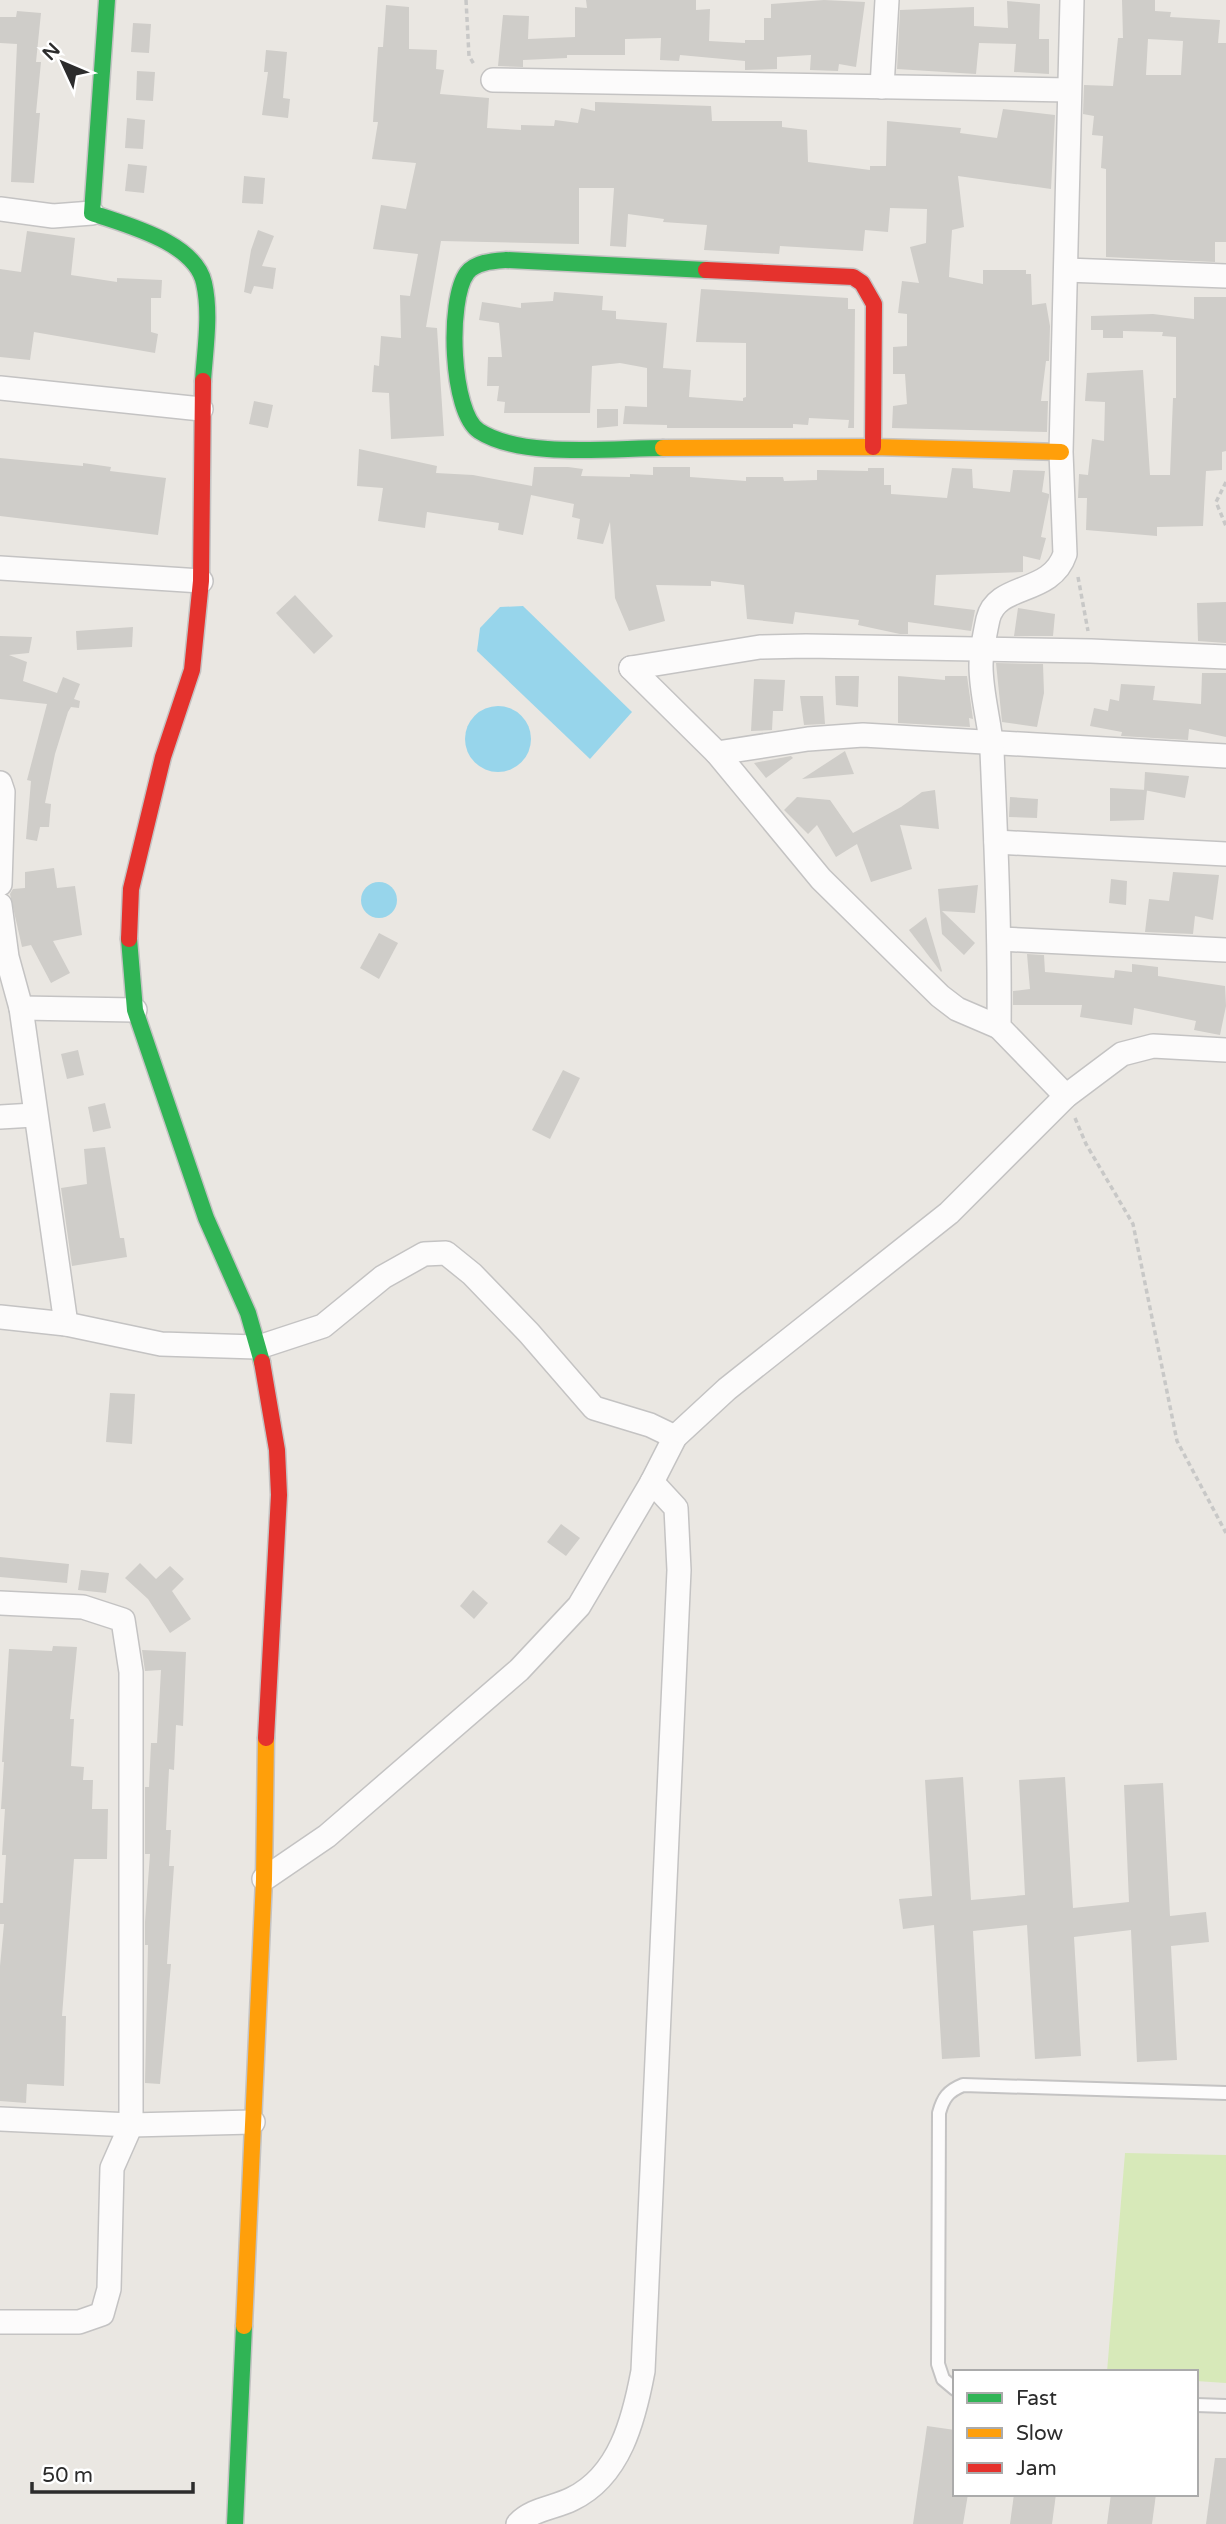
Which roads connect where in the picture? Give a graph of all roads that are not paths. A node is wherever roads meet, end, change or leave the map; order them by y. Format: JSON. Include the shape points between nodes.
{"nodes":[{"id":1,"x":107,"y":0,"type":"edge"},
{"id":2,"x":887,"y":0,"type":"edge"},
{"id":3,"x":1072,"y":0,"type":"edge"},
{"id":4,"x":493,"y":80,"type":"road end"},
{"id":5,"x":882,"y":87,"type":"junction"},
{"id":6,"x":1069,"y":90,"type":"junction"},
{"id":7,"x":0,"y":209,"type":"edge"},
{"id":8,"x":92,"y":212,"type":"junction"},
{"id":9,"x":1066,"y":270,"type":"junction"},
{"id":10,"x":1226,"y":276,"type":"edge"},
{"id":11,"x":0,"y":388,"type":"edge"},
{"id":12,"x":201,"y":409,"type":"junction"},
{"id":13,"x":873,"y":447,"type":"junction"},
{"id":14,"x":1061,"y":452,"type":"junction"},
{"id":15,"x":0,"y":568,"type":"edge"},
{"id":16,"x":201,"y":581,"type":"junction"},
{"id":17,"x":983,"y":650,"type":"junction"},
{"id":18,"x":1226,"y":657,"type":"edge"},
{"id":19,"x":991,"y":742,"type":"junction"},
{"id":20,"x":717,"y":753,"type":"junction"},
{"id":21,"x":1226,"y":755,"type":"edge"},
{"id":22,"x":0,"y":783,"type":"edge"},
{"id":23,"x":996,"y":842,"type":"junction"},
{"id":24,"x":1226,"y":854,"type":"edge"},
{"id":25,"x":0,"y":884,"type":"edge"},
{"id":26,"x":0,"y":905,"type":"edge"},
{"id":27,"x":1000,"y":939,"type":"junction"},
{"id":28,"x":1226,"y":950,"type":"edge"},
{"id":29,"x":3,"y":956,"type":"edge"},
{"id":30,"x":20,"y":1008,"type":"junction"},
{"id":31,"x":135,"y":1010,"type":"junction"},
{"id":32,"x":999,"y":1027,"type":"junction"},
{"id":33,"x":1226,"y":1050,"type":"edge"},
{"id":34,"x":1066,"y":1096,"type":"junction"},
{"id":35,"x":34,"y":1115,"type":"junction"},
{"id":36,"x":0,"y":1117,"type":"edge"},
{"id":37,"x":0,"y":1317,"type":"edge"},
{"id":38,"x":66,"y":1325,"type":"junction"},
{"id":39,"x":259,"y":1347,"type":"junction"},
{"id":40,"x":675,"y":1437,"type":"junction"},
{"id":41,"x":652,"y":1482,"type":"junction"},
{"id":42,"x":0,"y":1603,"type":"edge"},
{"id":43,"x":264,"y":1879,"type":"junction"},
{"id":44,"x":1226,"y":2093,"type":"edge"},
{"id":45,"x":0,"y":2119,"type":"edge"},
{"id":46,"x":253,"y":2122,"type":"junction"},
{"id":47,"x":131,"y":2125,"type":"junction"},
{"id":48,"x":0,"y":2322,"type":"edge"},
{"id":49,"x":953,"y":2387,"type":"edge"},
{"id":50,"x":1198,"y":2405,"type":"edge"},
{"id":51,"x":1226,"y":2406,"type":"edge"},
{"id":52,"x":235,"y":2524,"type":"edge"},
{"id":53,"x":518,"y":2524,"type":"edge"}],
"edges":[{"from":1,"to":8,"type":"street"},
{"from":2,"to":5,"type":"street"},
{"from":3,"to":6,"type":"street"},
{"from":4,"to":5,"type":"street"},
{"from":5,"to":6,"type":"street"},
{"from":6,"to":9,"type":"street"},
{"from":7,"to":8,"type":"street","via":[[53,216]]},
{"from":8,"to":12,"type":"street","via":[[162,238],[195,264],[204,281],[207,321]]},
{"from":9,"to":10,"type":"street"},
{"from":9,"to":14,"type":"street"},
{"from":11,"to":12,"type":"street"},
{"from":12,"to":16,"type":"street"},
{"from":13,"to":13,"type":"street","via":[[524,448],[491,437],[470,425],[459,403],[458,289],[467,272],[485,262],[506,260],[853,277],[874,304]]},
{"from":13,"to":14,"type":"street"},
{"from":14,"to":17,"type":"street","via":[[1065,554],[1060,568],[1045,580],[1000,599],[989,615]]},
{"from":15,"to":16,"type":"street"},
{"from":16,"to":31,"type":"street","via":[[192,670],[163,757],[131,889],[129,942]]},
{"from":17,"to":18,"type":"street"},
{"from":17,"to":19,"type":"street"},
{"from":17,"to":20,"type":"street","via":[[760,647],[631,668]]},
{"from":19,"to":20,"type":"street","via":[[863,735]]},
{"from":19,"to":21,"type":"street"},
{"from":19,"to":23,"type":"street"},
{"from":20,"to":32,"type":"street","via":[[821,879],[940,996],[957,1009]]},
{"from":22,"to":25,"type":"street"},
{"from":23,"to":24,"type":"street"},
{"from":23,"to":27,"type":"street"},
{"from":26,"to":29,"type":"street"},
{"from":27,"to":28,"type":"street"},
{"from":27,"to":32,"type":"street"},
{"from":29,"to":30,"type":"street"},
{"from":30,"to":31,"type":"street"},
{"from":30,"to":35,"type":"street"},
{"from":31,"to":39,"type":"street","via":[[206,1218]]},
{"from":32,"to":34,"type":"street"},
{"from":33,"to":34,"type":"street","via":[[1153,1046],[1122,1054]]},
{"from":34,"to":40,"type":"street","via":[[949,1213],[727,1388]]},
{"from":35,"to":36,"type":"street"},
{"from":35,"to":38,"type":"street","via":[[47,1175]]},
{"from":37,"to":38,"type":"street"},
{"from":38,"to":39,"type":"street","via":[[162,1344]]},
{"from":39,"to":40,"type":"street","via":[[323,1326],[383,1277],[424,1254],[446,1253],[529,1333],[594,1408]]},
{"from":39,"to":43,"type":"street","via":[[277,1450],[279,1495],[265,1759]]},
{"from":40,"to":41,"type":"street"},
{"from":41,"to":43,"type":"street","via":[[579,1606],[519,1670],[327,1836]]},
{"from":41,"to":53,"type":"street","via":[[676,1508],[679,1570],[643,2371],[634,2417],[599,2480],[573,2499],[526,2516]]},
{"from":42,"to":47,"type":"street","via":[[83,1607],[123,1620],[131,1672]]},
{"from":43,"to":46,"type":"street"},
{"from":44,"to":49,"type":"lane","via":[[963,2085],[951,2090],[939,2113],[938,2364],[943,2379]]},
{"from":45,"to":47,"type":"street"},
{"from":46,"to":47,"type":"street"},
{"from":46,"to":52,"type":"street"},
{"from":47,"to":48,"type":"street","via":[[112,2168],[109,2288],[102,2314],[79,2322]]},
{"from":50,"to":51,"type":"lane"}]}
